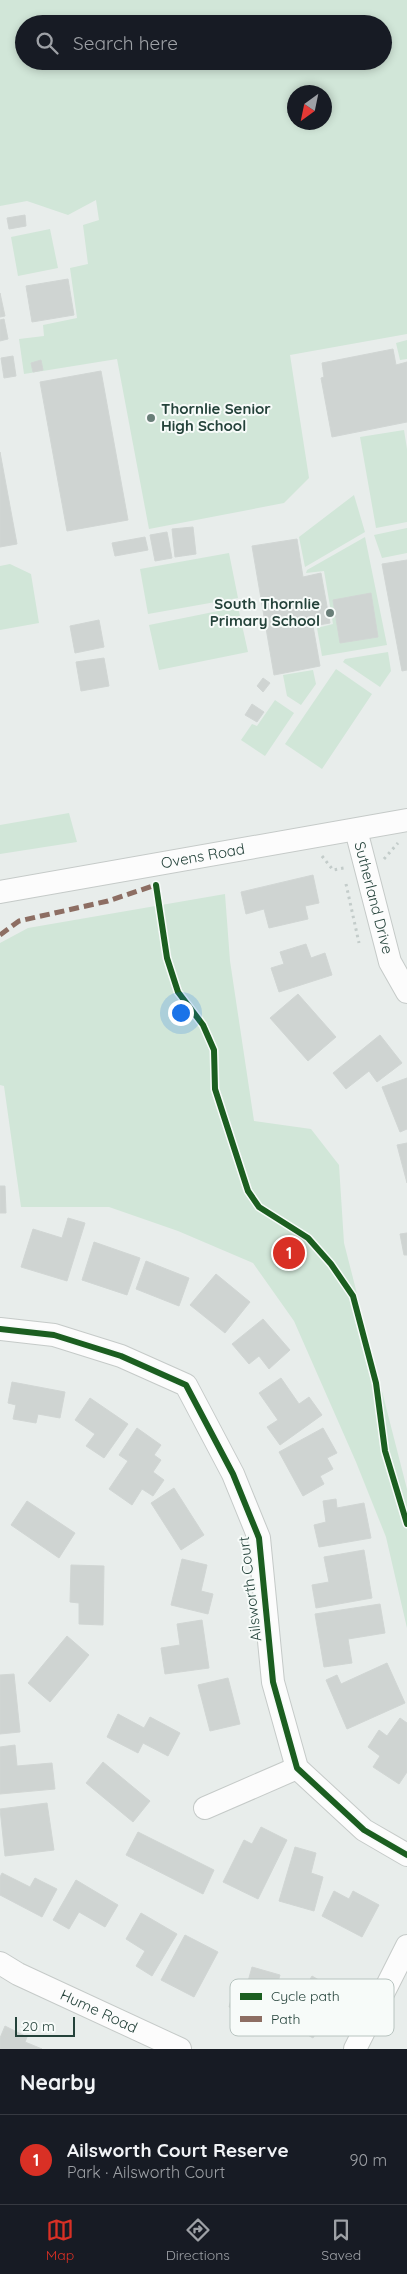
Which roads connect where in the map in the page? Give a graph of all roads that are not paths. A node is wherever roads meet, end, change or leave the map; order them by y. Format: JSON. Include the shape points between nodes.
{"nodes":[{"id":1,"x":407,"y":820,"type":"edge"},
{"id":2,"x":356,"y":830,"type":"junction"},
{"id":3,"x":0,"y":892,"type":"edge"},
{"id":4,"x":407,"y":992,"type":"edge"},
{"id":5,"x":0,"y":1330,"type":"edge"},
{"id":6,"x":297,"y":1768,"type":"junction"},
{"id":7,"x":205,"y":1808,"type":"dead end"},
{"id":8,"x":407,"y":1855,"type":"edge"},
{"id":9,"x":407,"y":1946,"type":"edge"},
{"id":10,"x":6,"y":1968,"type":"edge"},
{"id":11,"x":390,"y":1979,"type":"edge"},
{"id":12,"x":362,"y":2036,"type":"edge"},
{"id":13,"x":180,"y":2049,"type":"edge"},
{"id":14,"x":355,"y":2049,"type":"edge"}],
"edges":[{"from":1,"to":2,"type":"street","name":"Ovens Road"},
{"from":2,"to":3,"type":"street","name":"Ovens Road"},
{"from":2,"to":4,"type":"street","name":"Sutherland Drive","via":[[390,962]]},
{"from":5,"to":6,"type":"street","name":"Ailsworth Court","via":[[54,1335],[121,1356],[186,1385],[233,1474],[259,1538],[273,1682]]},
{"from":6,"to":7,"type":"street"},
{"from":6,"to":8,"type":"street","via":[[364,1830]]},
{"from":9,"to":11,"type":"street"},
{"from":10,"to":13,"type":"street","name":"Hume Road"},
{"from":12,"to":14,"type":"street"}]}
